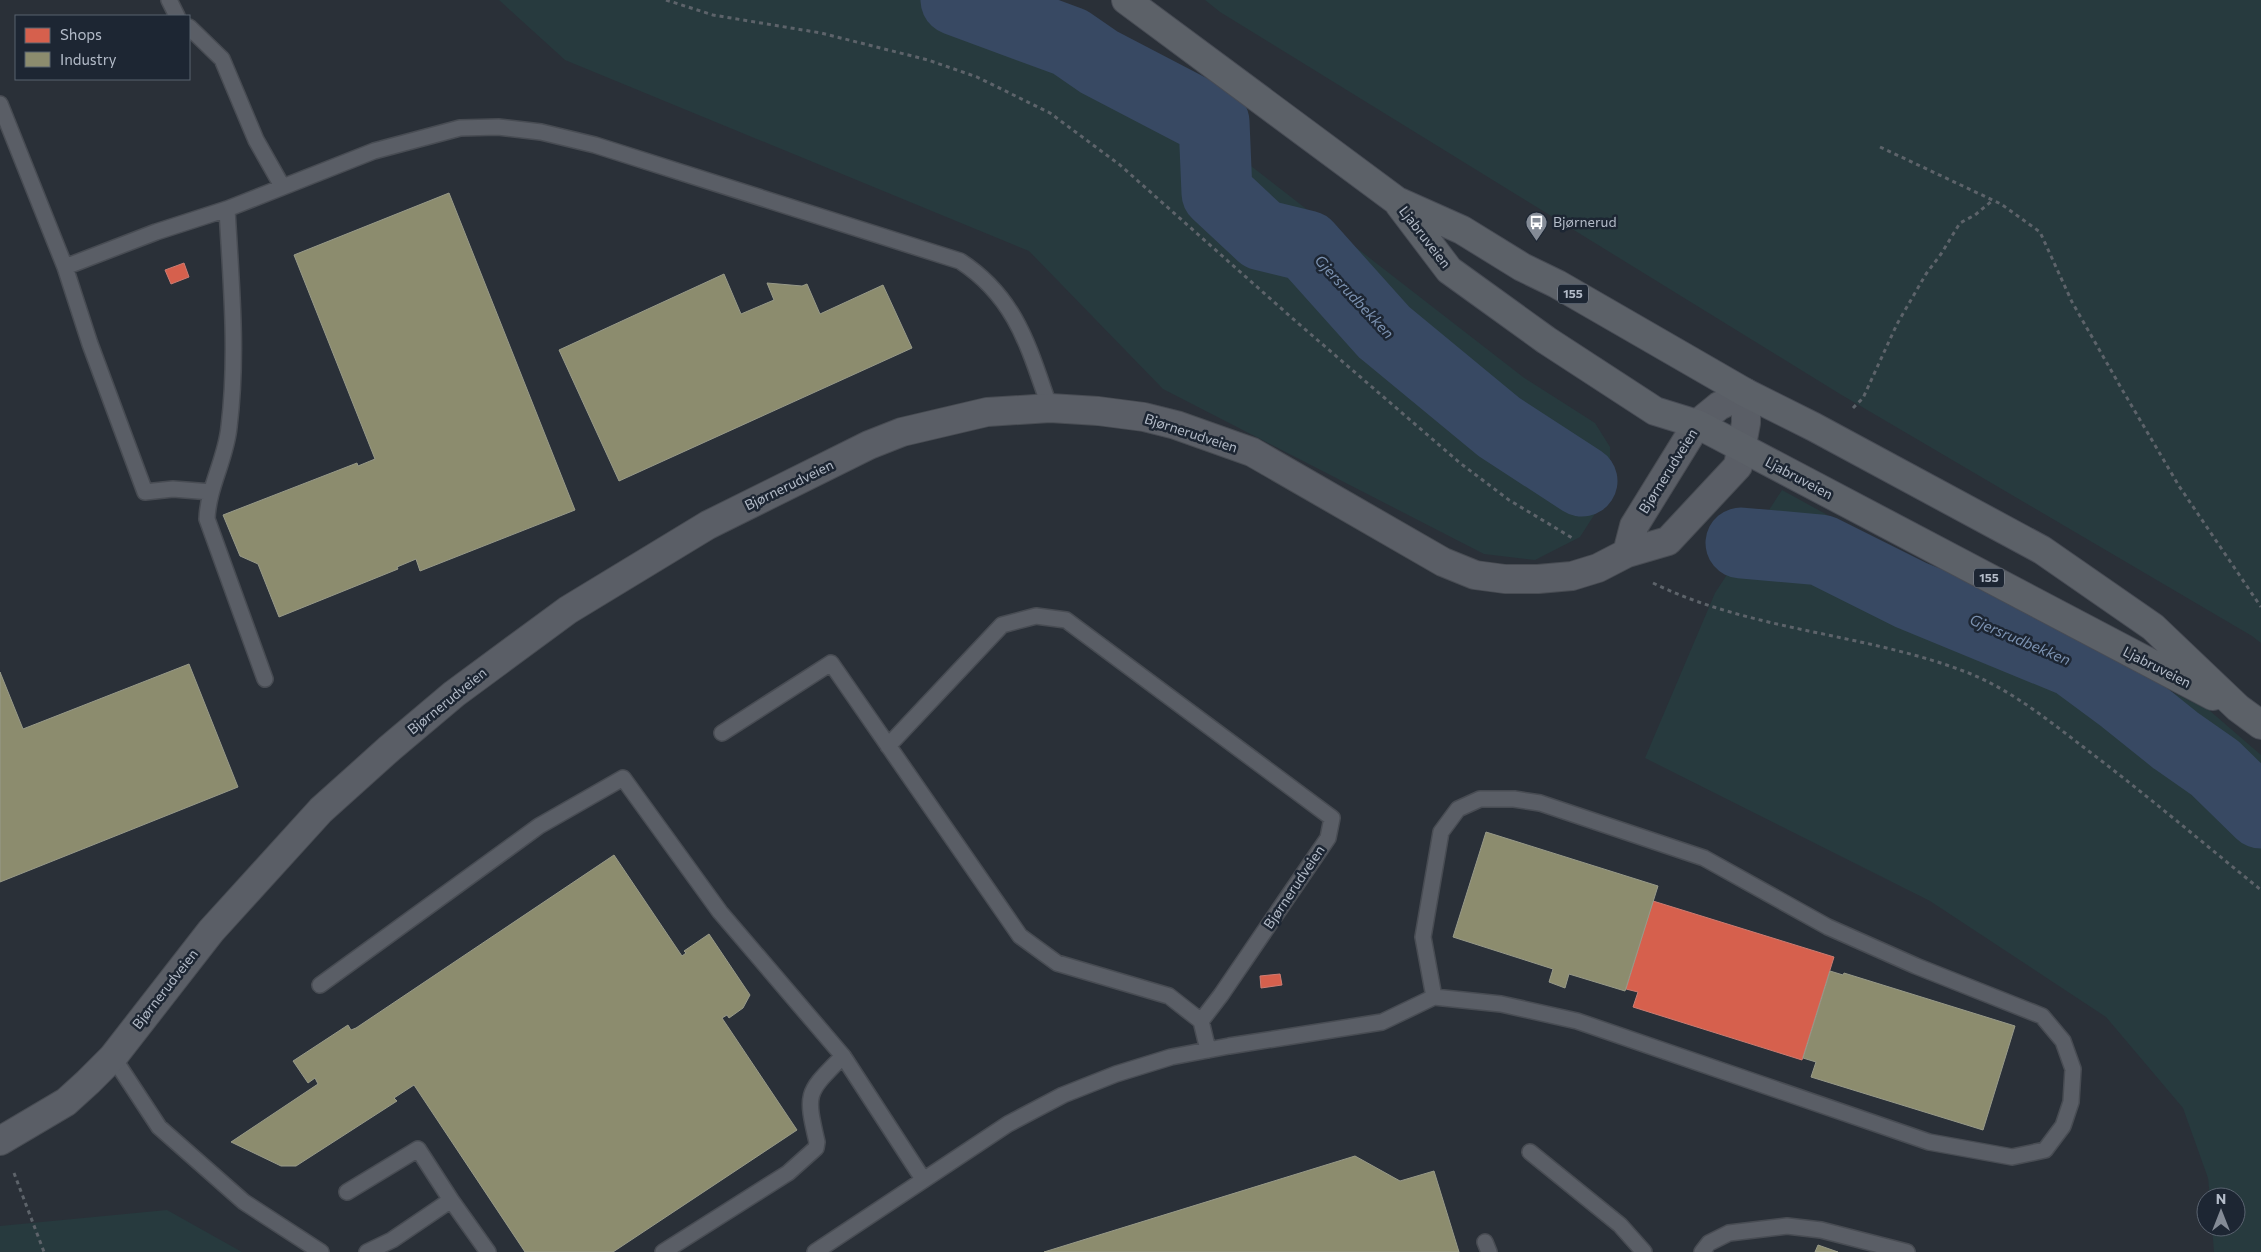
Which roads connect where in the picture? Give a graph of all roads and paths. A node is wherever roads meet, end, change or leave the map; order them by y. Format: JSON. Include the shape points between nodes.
{"nodes":[{"id":1,"x":169,"y":0,"type":"edge"},
{"id":2,"x":666,"y":0,"type":"edge"},
{"id":3,"x":1126,"y":0,"type":"edge"},
{"id":4,"x":176,"y":15,"type":"edge"},
{"id":5,"x":190,"y":28,"type":"edge"},
{"id":6,"x":0,"y":104,"type":"edge"},
{"id":7,"x":1880,"y":147,"type":"dead end"},
{"id":8,"x":282,"y":186,"type":"junction"},
{"id":9,"x":1993,"y":200,"type":"junction"},
{"id":10,"x":1397,"y":201,"type":"junction"},
{"id":11,"x":227,"y":209,"type":"junction"},
{"id":12,"x":65,"y":267,"type":"junction"},
{"id":13,"x":1746,"y":393,"type":"junction"},
{"id":14,"x":1050,"y":408,"type":"junction"},
{"id":15,"x":1697,"y":424,"type":"junction"},
{"id":16,"x":1830,"y":435,"type":"junction"},
{"id":17,"x":1741,"y":448,"type":"junction"},
{"id":18,"x":211,"y":492,"type":"junction"},
{"id":19,"x":1577,"y":541,"type":"dead end"},
{"id":20,"x":1627,"y":553,"type":"junction"},
{"id":21,"x":1652,"y":583,"type":"dead end"},
{"id":22,"x":2261,"y":607,"type":"edge"},
{"id":23,"x":265,"y":679,"type":"dead end"},
{"id":24,"x":2238,"y":708,"type":"junction"},
{"id":25,"x":2261,"y":725,"type":"edge"},
{"id":26,"x":722,"y":733,"type":"dead end"},
{"id":27,"x":888,"y":746,"type":"junction"},
{"id":28,"x":2261,"y":890,"type":"edge"},
{"id":29,"x":320,"y":985,"type":"dead end"},
{"id":30,"x":1434,"y":998,"type":"junction"},
{"id":31,"x":1201,"y":1021,"type":"junction"},
{"id":32,"x":1208,"y":1050,"type":"junction"},
{"id":33,"x":843,"y":1056,"type":"junction"},
{"id":34,"x":113,"y":1057,"type":"junction"},
{"id":35,"x":0,"y":1141,"type":"edge"},
{"id":36,"x":1530,"y":1152,"type":"dead end"},
{"id":37,"x":11,"y":1165,"type":"dead end"},
{"id":38,"x":922,"y":1179,"type":"junction"},
{"id":39,"x":347,"y":1192,"type":"dead end"},
{"id":40,"x":451,"y":1200,"type":"junction"},
{"id":41,"x":44,"y":1252,"type":"edge"},
{"id":42,"x":321,"y":1252,"type":"edge"},
{"id":43,"x":366,"y":1252,"type":"edge"},
{"id":44,"x":488,"y":1252,"type":"edge"},
{"id":45,"x":662,"y":1252,"type":"edge"},
{"id":46,"x":815,"y":1252,"type":"edge"},
{"id":47,"x":1644,"y":1252,"type":"edge"},
{"id":48,"x":1702,"y":1252,"type":"edge"},
{"id":49,"x":1907,"y":1252,"type":"edge"}],
"edges":[{"from":1,"to":4,"type":"lane"},
{"from":2,"to":19,"type":"path","via":[[713,15],[822,33],[928,60],[977,77],[1050,112],[1120,164],[1460,463],[1509,500]]},
{"from":3,"to":10,"type":"main road","name":"Ljabruveien","number":"155"},
{"from":5,"to":8,"type":"lane","via":[[222,58],[256,140]]},
{"from":6,"to":12,"type":"lane"},
{"from":7,"to":9,"type":"path"},
{"from":8,"to":11,"type":"lane"},
{"from":8,"to":14,"type":"lane","via":[[374,151],[460,128],[498,127],[541,132],[595,145],[960,261],[987,280],[1012,314]]},
{"from":9,"to":16,"type":"path","via":[[1960,223],[1897,324],[1863,398]]},
{"from":9,"to":22,"type":"path","via":[[2040,232],[2072,302],[2179,486]]},
{"from":10,"to":13,"type":"main road","name":"Ljabruveien","number":"155","via":[[1462,230]]},
{"from":10,"to":15,"type":"main road","name":"Ljabruveien","number":"155","via":[[1449,270],[1654,412]]},
{"from":11,"to":12,"type":"lane"},
{"from":11,"to":18,"type":"lane","via":[[234,356],[224,458]]},
{"from":12,"to":18,"type":"lane","via":[[145,492],[173,489]]},
{"from":13,"to":15,"type":"street","name":"Bjørnerudveien","via":[[1719,406]]},
{"from":13,"to":16,"type":"main road","name":"Ljabruveien","number":"155"},
{"from":13,"to":17,"type":"street","name":"Bjørnerudveien","via":[[1746,423]]},
{"from":14,"to":20,"type":"street","name":"Bjørnerudveien","via":[[1144,417],[1252,452],[1417,549],[1475,575],[1505,579],[1572,576],[1598,568]]},
{"from":14,"to":34,"type":"street","name":"Bjørnerudveien","via":[[987,412],[902,432],[869,445],[708,525],[568,610],[454,694],[322,810],[211,931]]},
{"from":15,"to":17,"type":"main road","name":"Ljabruveien","number":"155"},
{"from":15,"to":20,"type":"street","name":"Bjørnerudveien","via":[[1634,526]]},
{"from":16,"to":24,"type":"main road","name":"Ljabruveien","number":"155","via":[[2042,550],[2152,627]]},
{"from":17,"to":20,"type":"street","name":"Bjørnerudveien","via":[[1738,466],[1668,540]]},
{"from":17,"to":24,"type":"main road","name":"Ljabruveien","number":"155"},
{"from":18,"to":23,"type":"lane","via":[[206,520]]},
{"from":21,"to":28,"type":"path","via":[[1718,608],[1928,658],[1973,675],[2047,719]]},
{"from":24,"to":25,"type":"main road","name":"Ljabruveien","number":"155"},
{"from":26,"to":27,"type":"lane","via":[[831,663]]},
{"from":27,"to":31,"type":"lane","via":[[1020,936],[1057,963],[1169,996]]},
{"from":27,"to":31,"type":"lane","name":"Bjørnerudveien","via":[[1002,626],[1036,616],[1066,620],[1332,818],[1328,838]]},
{"from":29,"to":33,"type":"lane","via":[[539,826],[623,778],[720,912]]},
{"from":30,"to":30,"type":"lane","via":[[1501,1004],[1577,1020],[1929,1142],[2012,1157],[2045,1150],[2063,1126],[2071,1102],[2073,1069],[2063,1041],[2042,1016],[1828,927],[1704,858],[1540,803],[1480,799],[1458,808],[1441,832],[1423,937]]},
{"from":30,"to":32,"type":"lane","via":[[1382,1022]]},
{"from":31,"to":32,"type":"lane"},
{"from":32,"to":38,"type":"lane","via":[[1144,1065],[1063,1095],[1008,1124]]},
{"from":33,"to":38,"type":"lane"},
{"from":33,"to":45,"type":"lane","via":[[818,1082],[809,1100],[816,1148],[788,1173]]},
{"from":34,"to":35,"type":"street","name":"Bjørnerudveien","via":[[66,1102]]},
{"from":34,"to":42,"type":"lane","via":[[159,1127],[244,1202]]},
{"from":36,"to":47,"type":"lane","via":[[1620,1225]]},
{"from":37,"to":41,"type":"path"},
{"from":38,"to":46,"type":"lane"},
{"from":39,"to":40,"type":"lane","via":[[418,1149]]},
{"from":40,"to":43,"type":"lane","via":[[392,1240]]},
{"from":40,"to":44,"type":"lane"},
{"from":48,"to":49,"type":"lane","via":[[1709,1243],[1729,1232],[1787,1226],[1820,1230]]}]}
